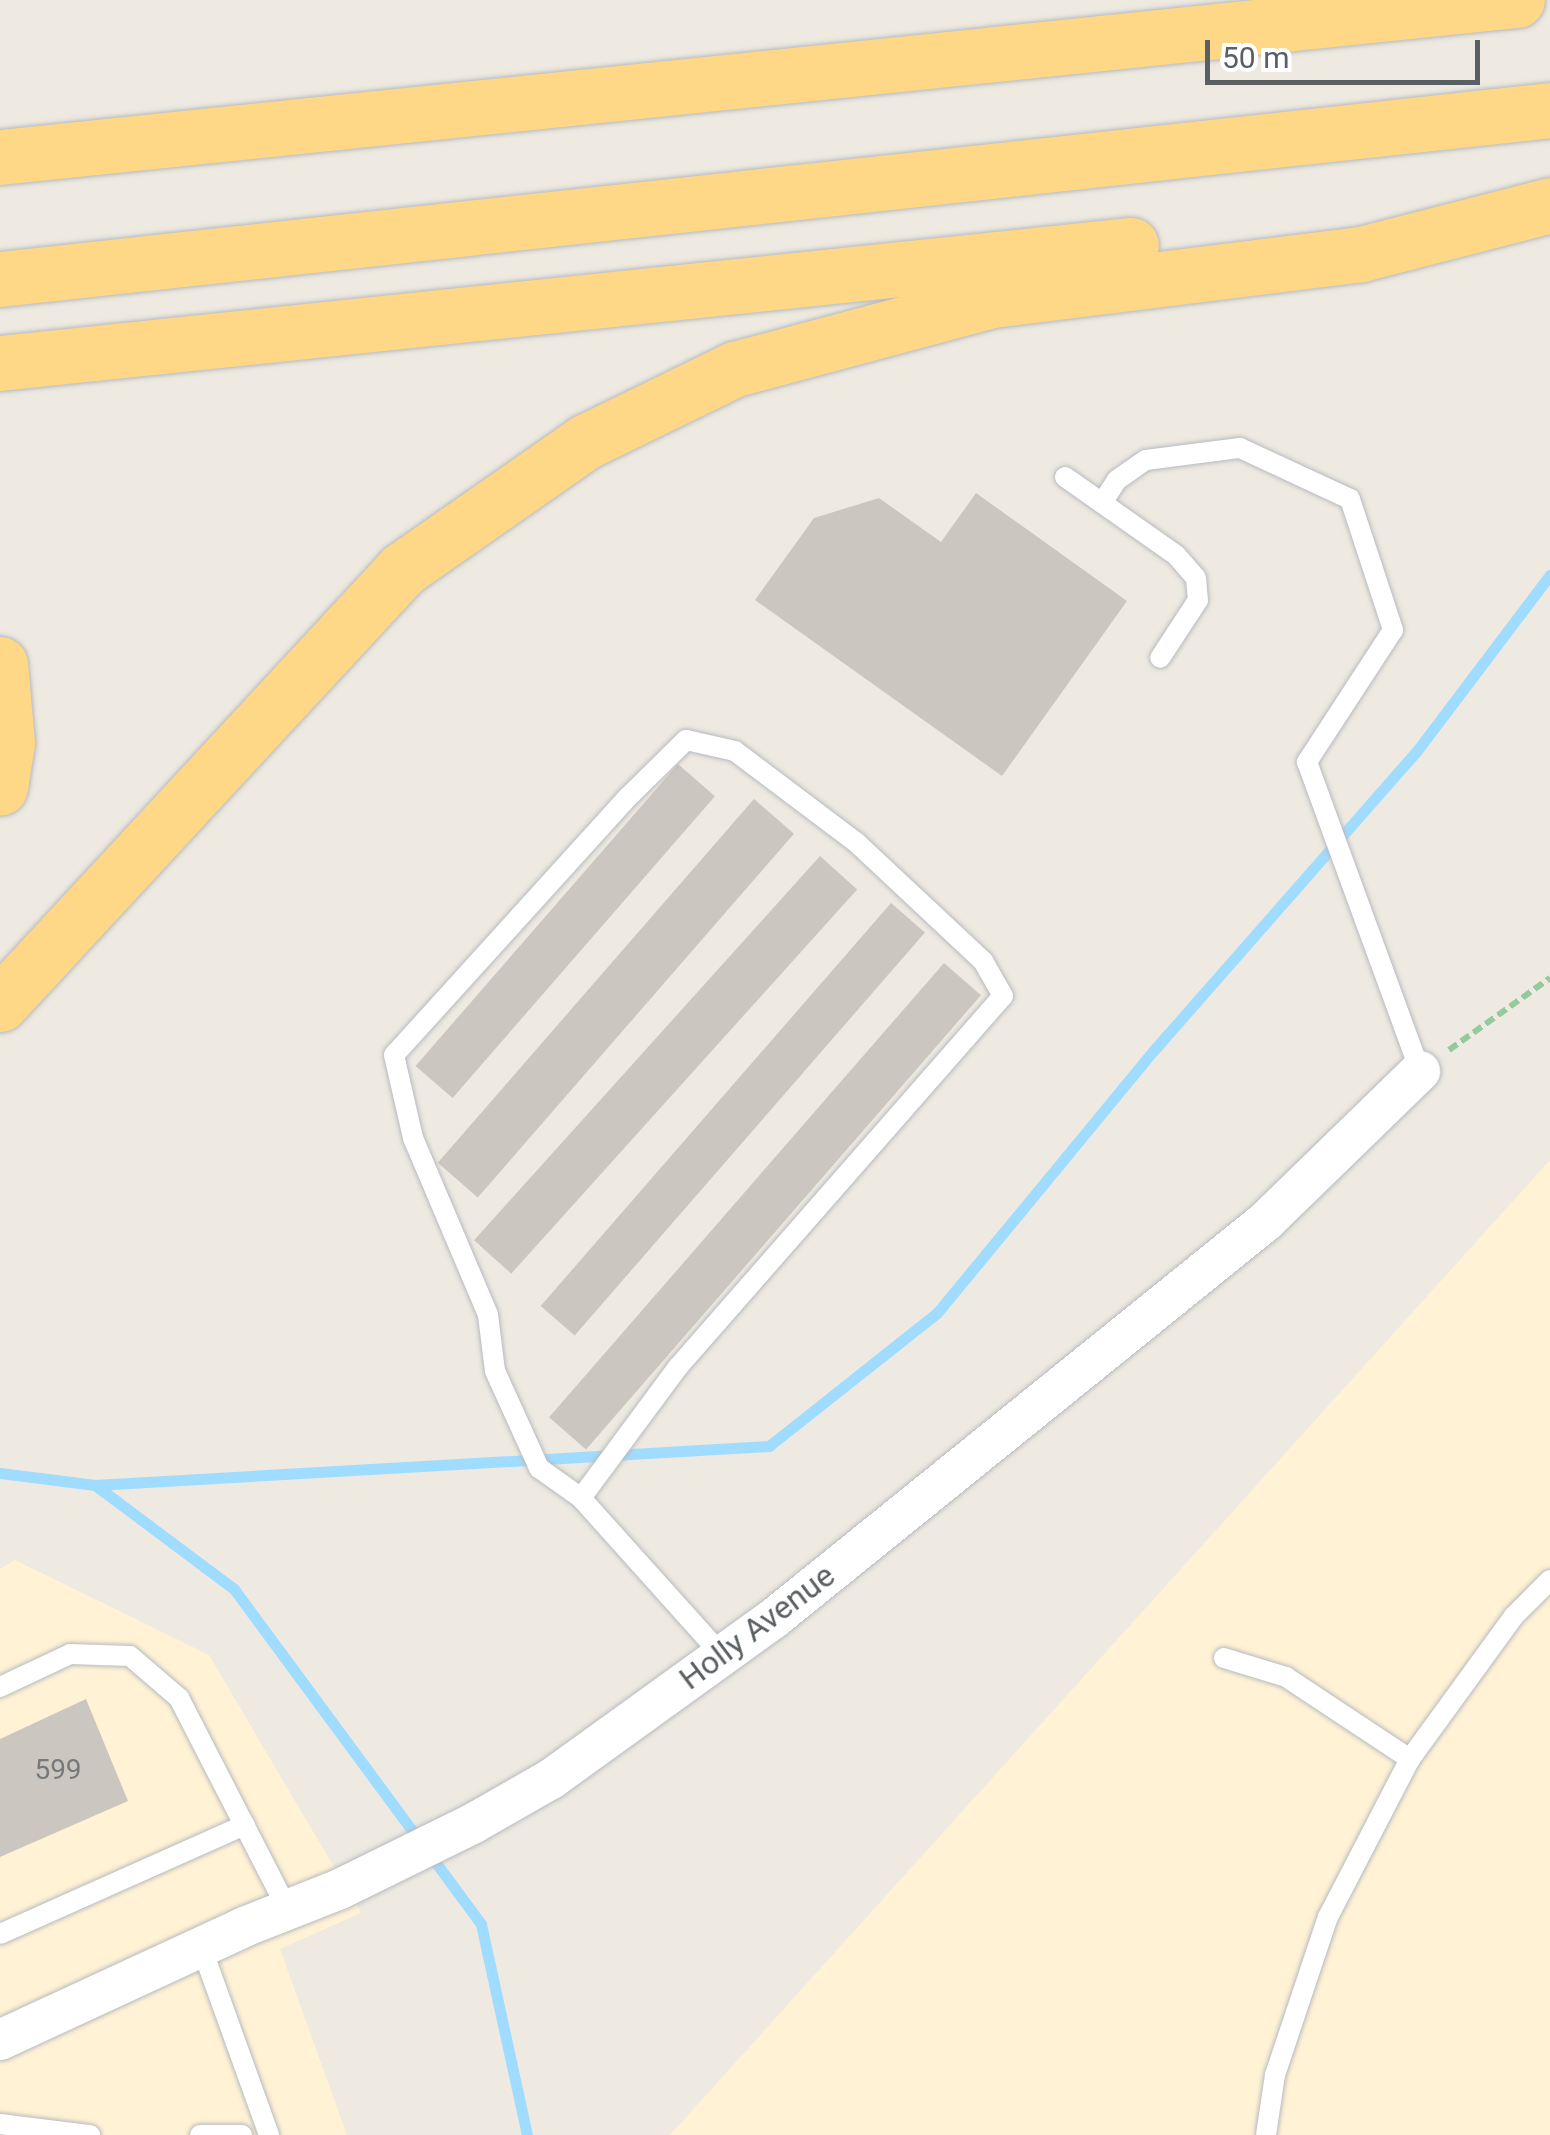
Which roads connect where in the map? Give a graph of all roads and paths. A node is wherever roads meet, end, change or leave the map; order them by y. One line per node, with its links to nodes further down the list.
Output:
1 (1517, 0): 3 (highway)
2 (1550, 110): 5 (highway)
3 (0, 157)
4 (1538, 206): 6 (highway); 13 (highway)
5 (0, 279)
6 (0, 363)
7 (1064, 477): 8 (lane)
8 (1102, 503): 9 (lane); 14 (lane)
9 (1160, 658)
10 (0, 664): 11 (highway)
11 (0, 787)
12 (1550, 978): 14 (path)
13 (0, 1004)
14 (1420, 1071): 17 (street, Holly Avenue)
15 (581, 1498): 15 (lane); 17 (lane)
16 (1550, 1580): 20 (lane)
17 (723, 1656): 22 (street, Holly Avenue)
18 (1224, 1658): 20 (lane)
19 (0, 1687): 21 (lane)
20 (1410, 1760): 31 (lane)
21 (246, 1825): 22 (lane); 23 (lane)
22 (288, 1910): 24 (street, Holly Avenue)
23 (0, 1934)
24 (201, 1946): 25 (street, Holly Avenue); 30 (lane)
25 (0, 2040)
26 (0, 2124): 27 (lane)
27 (90, 2135)
28 (200, 2135): 29 (lane)
29 (242, 2135)
30 (269, 2135)
31 (1266, 2135)

